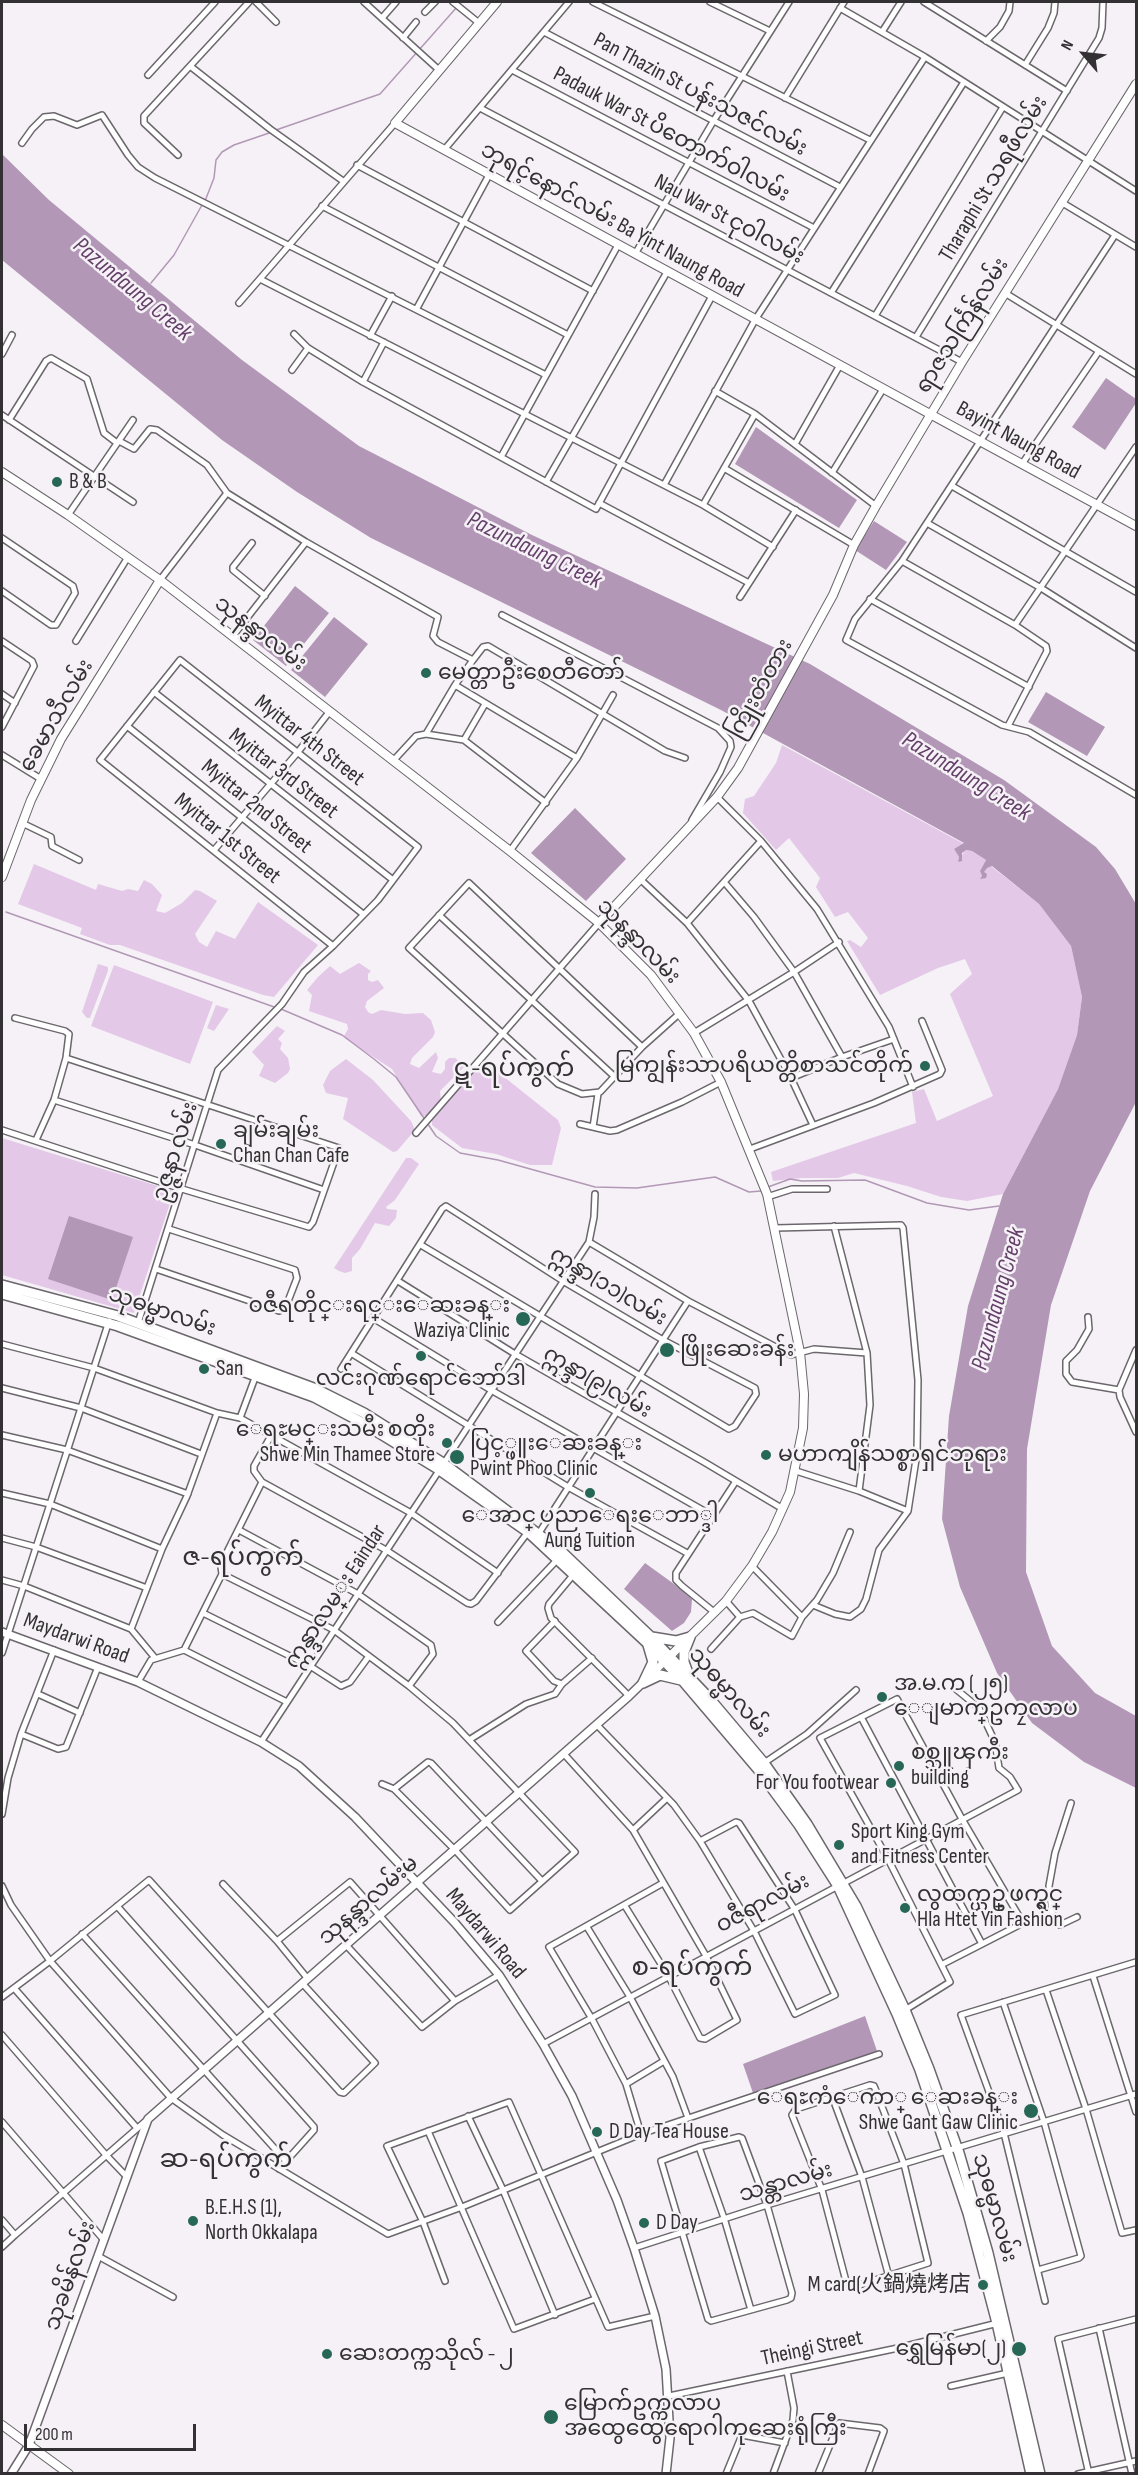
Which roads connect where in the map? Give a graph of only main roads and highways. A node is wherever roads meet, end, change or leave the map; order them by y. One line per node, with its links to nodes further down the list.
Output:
1 (497, 2): 3 (main road, ဘုရင့်နောင်လမ်း Ba Yint Naung Road)
2 (1137, 84): 4 (main road, ရာဇသင်္ကြန်လမ်း)
3 (755, 320): 4 (main road, Bayint Naung Road)
4 (930, 413): 6 (main road, Bayint Naung Road); 8 (main road, ရာဇသင်္ကြန်လမ်း)
5 (2, 472): 7 (main road, သုနန္ဒာလမ်း)
6 (1137, 526)
7 (160, 580): 9 (main road, ခေမာသီလမ်း); 10 (main road, သုနန္ဒာလမ်း)
8 (833, 595): 10 (main road, ကြိုးတံတား)
9 (2, 877)
10 (599, 923): 15 (main road, သုနန္ဒာလမ်း)
11 (2, 1286): 13 (main road, သုဓမ္မာလမ်း)
12 (2, 1294): 13 (main road, သုဓမ္မာလမ်း)
13 (110, 1318): 14 (main road, သုဓမ္မာလမ်း); 14 (main road, သုဓမ္မာလမ်း)
14 (441, 1466): 16 (main road, သုဓမ္မာလမ်း); 16 (main road, သုဓမ္မာလမ်း)
15 (690, 1637): 16 (main road); 17 (main road, သုနန္ဒာလမ်း); 18 (main road)
16 (648, 1639): 17 (main road, သုဓမ္မာလမ်း); 18 (main road)
17 (668, 1659): 18 (main road, သုဓမ္မာလမ်း)
18 (686, 1678): 19 (main road, သုဓမ္မာလမ်း)
19 (731, 1731): 20 (main road, သုဓမ္မာလမ်း); 20 (main road, သုဓမ္မာလမ်း)
20 (841, 1885): 21 (main road, သုဓမ္မာလမ်း); 21 (main road, သုဓမ္မာလမ်း)
21 (952, 2150): 22 (main road, သုဓမ္မာလမ်း)
22 (1001, 2322): 25 (main road, သုဓမ္မာလမ်း); 26 (main road, သုဓမ္မာလမ်း)
23 (2, 2425): 24 (main road)
24 (69, 2474)
25 (1030, 2474)
26 (1040, 2474)

